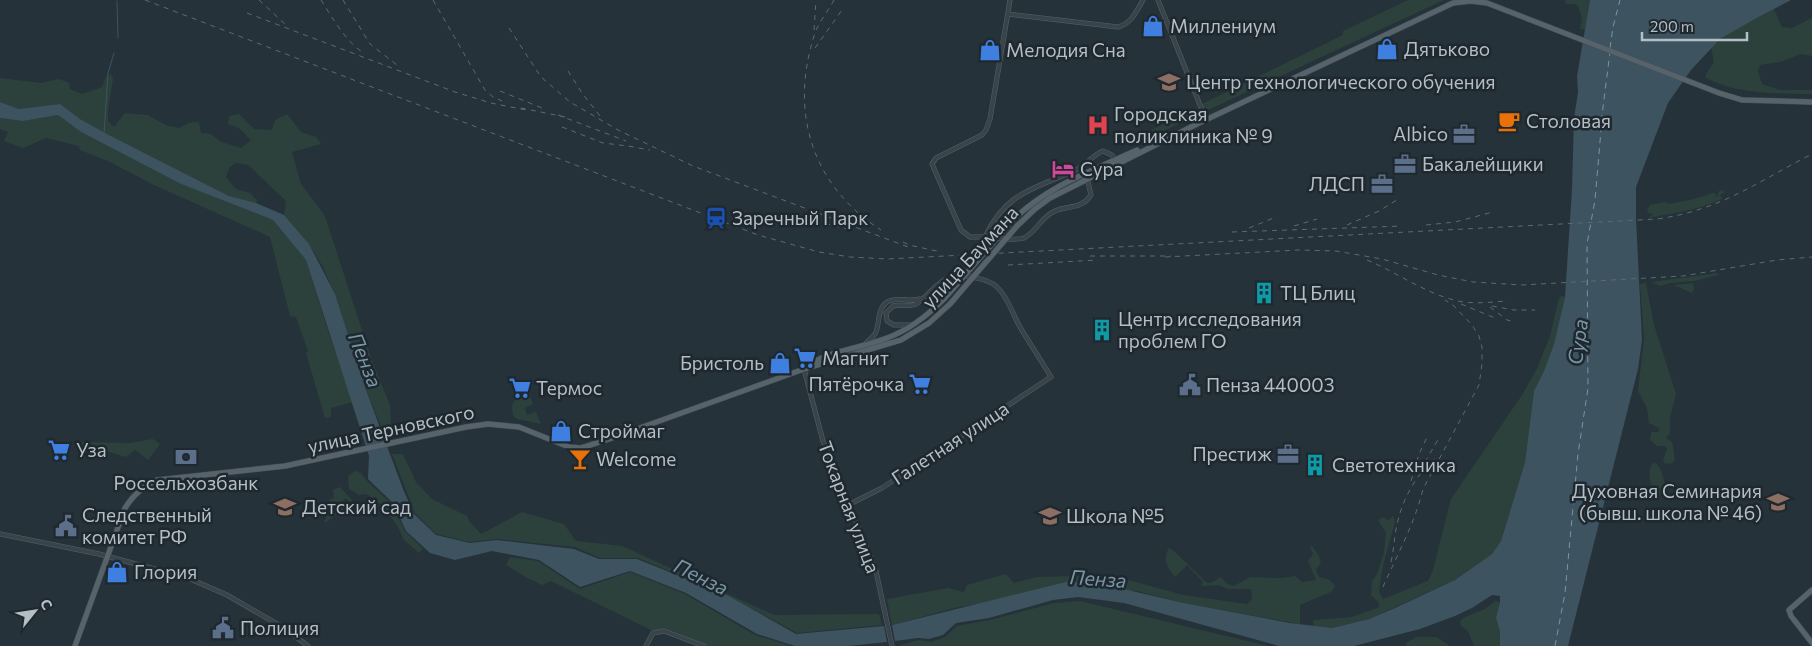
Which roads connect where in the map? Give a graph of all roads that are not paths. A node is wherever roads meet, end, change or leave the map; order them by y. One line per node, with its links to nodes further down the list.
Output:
1 (1010, 0): 6 (street)
2 (1143, 0): 6 (street)
3 (1159, 2): 8 (street)
4 (1453, 2): 5 (main road); 8 (main road, улица Баумана)
5 (1484, 2): 7 (main road)
6 (1008, 14): 12 (street)
7 (1812, 102)
8 (1206, 120): 9 (main road, улица Баумана)
9 (1161, 141): 10 (main road, улица Баумана); 11 (main road, улица Баумана)
10 (1115, 160): 12 (street); 14 (main road, улица Баумана, bridge)
11 (1087, 178): 12 (street); 16 (main road, улица Баумана, bridge)
12 (985, 237)
13 (925, 298): 14 (street); 15 (street); 17 (street, Галетная улица)
14 (912, 325): 15 (main road, улица Баумана)
15 (864, 344): 16 (main road, улица Баумана)
16 (804, 369): 17 (street, Токарная улица); 19 (main road, улица Терновского)
17 (848, 505): 22 (street, Токарная улица)
18 (0, 534): 19 (street)
19 (107, 557): 23 (main road, улица Терновского); 24 (street)
20 (1812, 590): 21 (main road)
21 (1812, 643)
22 (892, 645)
23 (75, 646)
24 (308, 646)
25 (646, 646): 26 (street)
26 (704, 646)

